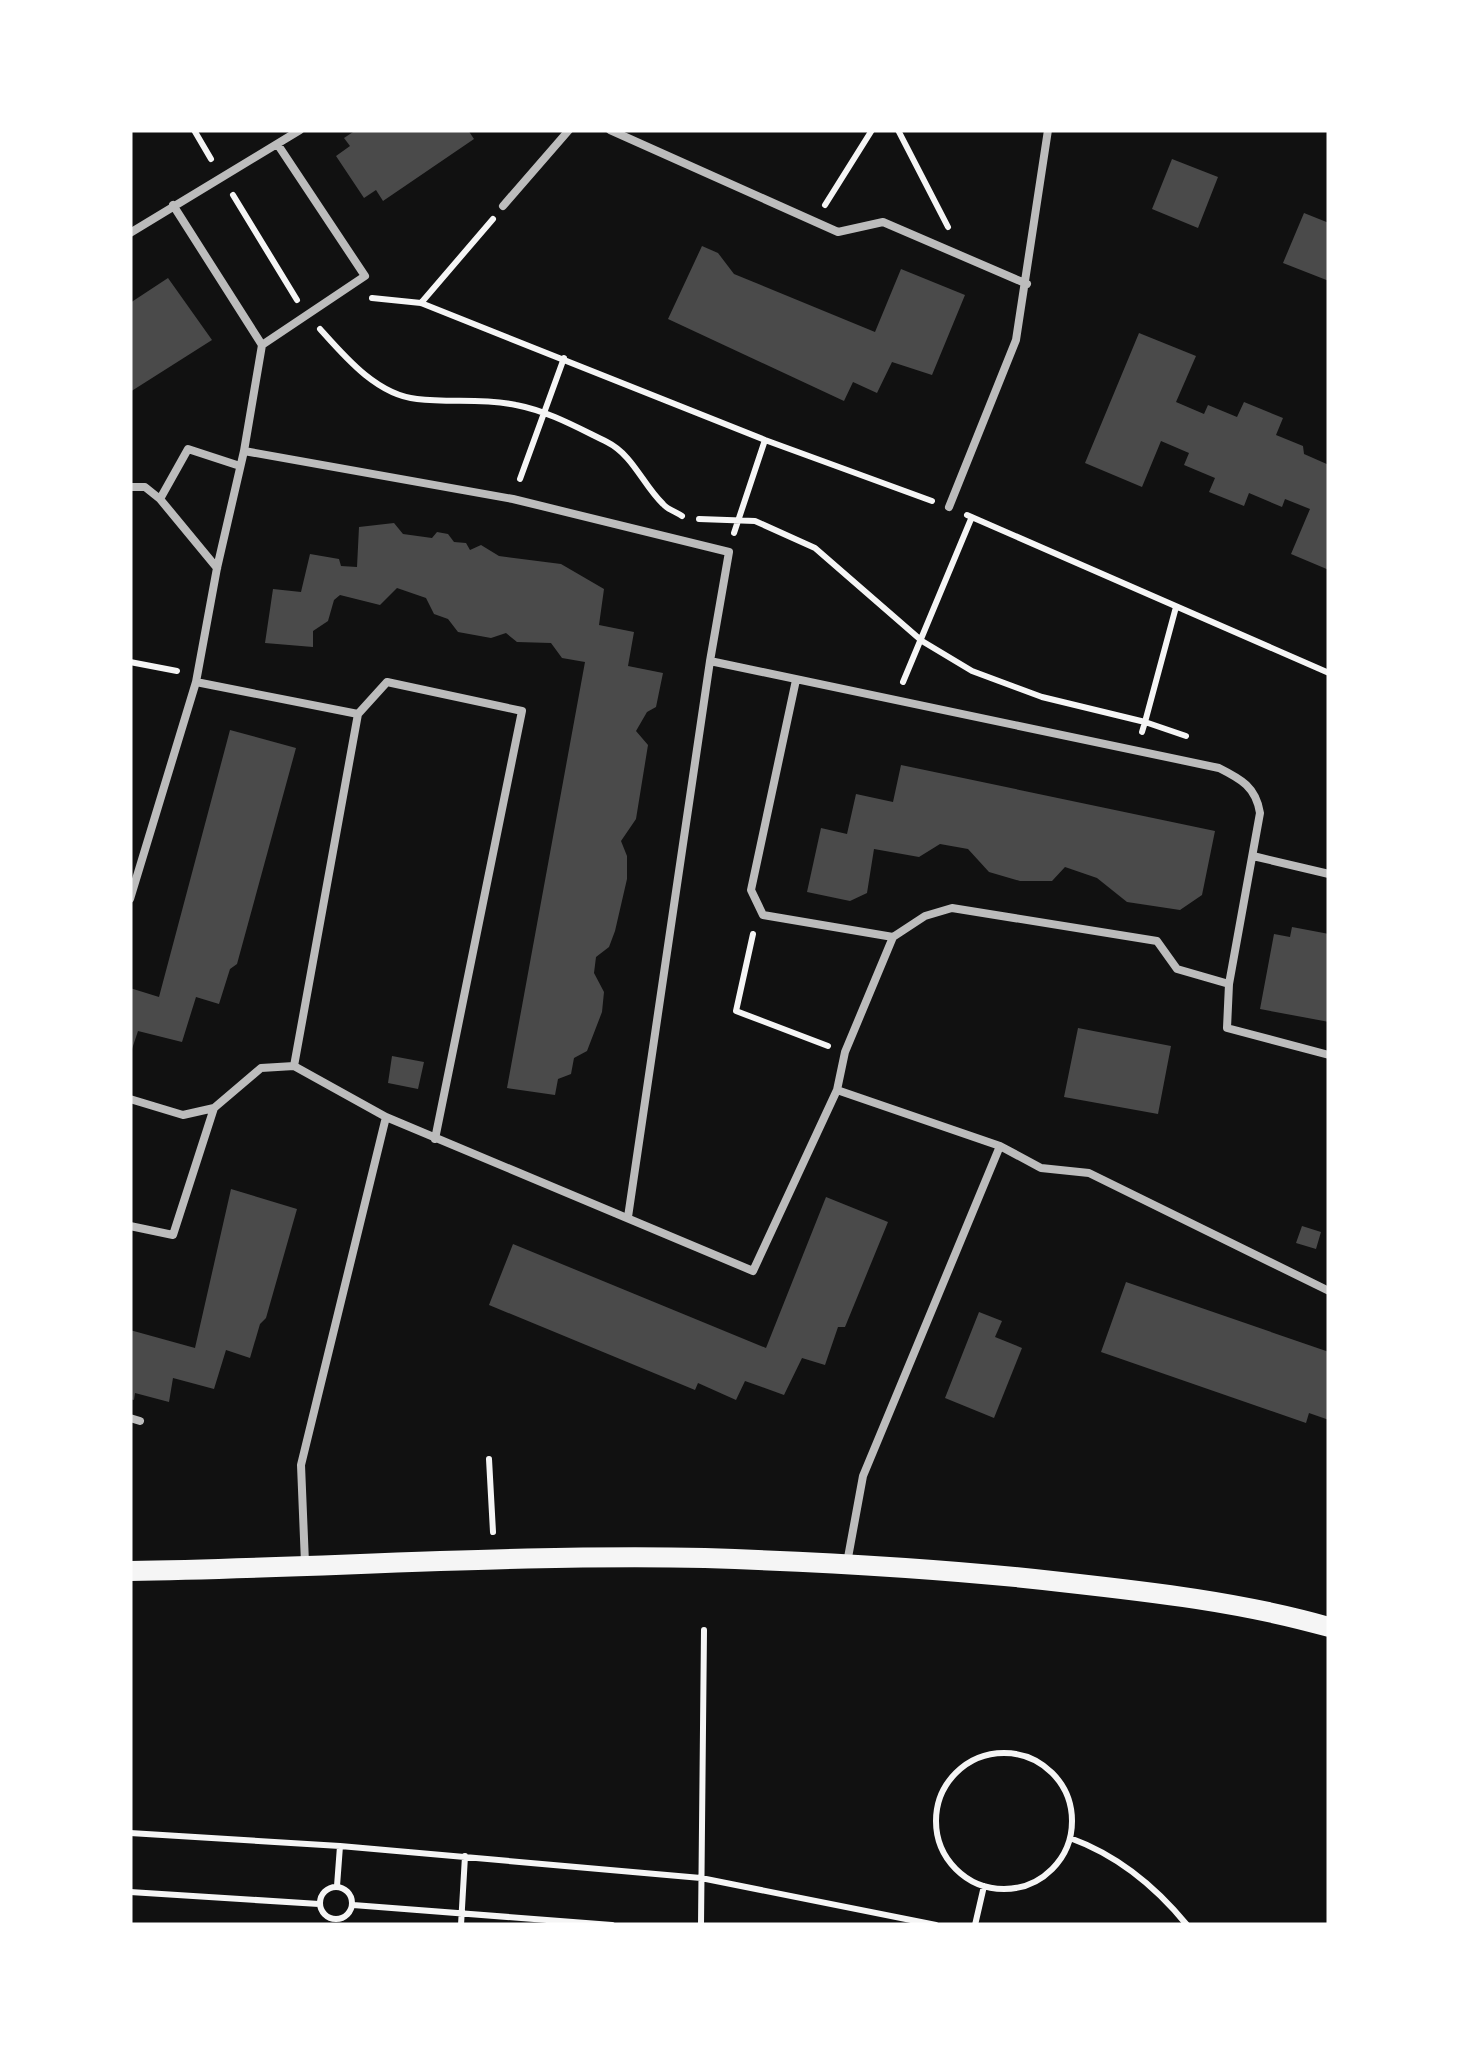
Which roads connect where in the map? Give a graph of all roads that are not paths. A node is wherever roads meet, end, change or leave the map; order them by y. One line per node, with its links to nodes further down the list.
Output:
1 (300, 130): 5 (lane)
2 (569, 130): 7 (lane)
3 (610, 130): 9 (lane)
4 (1048, 130): 9 (lane)
5 (278, 145): 6 (lane); 10 (lane)
6 (173, 205): 8 (lane); 10 (lane)
7 (503, 206)
8 (130, 233)
9 (1027, 284): 15 (lane)
10 (262, 345): 11 (lane)
11 (244, 451): 12 (lane); 17 (lane)
12 (240, 466): 14 (lane); 16 (lane)
13 (130, 487): 14 (lane)
14 (160, 499): 16 (lane)
15 (949, 507)
16 (217, 568): 18 (lane)
17 (710, 661): 19 (lane); 34 (lane)
18 (197, 678): 20 (lane); 23 (lane)
19 (796, 680): 21 (lane); 24 (lane)
20 (358, 714): 27 (lane); 32 (lane)
21 (1254, 856): 22 (lane); 25 (lane)
22 (1329, 874)
23 (130, 900)
24 (894, 937): 25 (lane); 28 (lane)
25 (1229, 984): 26 (lane)
26 (1329, 1055)
27 (294, 1066): 30 (lane); 31 (lane)
28 (837, 1090): 33 (lane); 34 (lane)
29 (130, 1099): 30 (lane)
30 (214, 1108): 35 (lane)
31 (386, 1118): 32 (lane); 38 (lane)
32 (435, 1138): 34 (lane)
33 (1000, 1146): 36 (lane); 37 (lane)
34 (628, 1217)
35 (130, 1226)
36 (1329, 1291)
37 (847, 1563): 38 (main road); 40 (main road)
38 (306, 1568): 39 (main road)
39 (130, 1571)
40 (1329, 1628)

